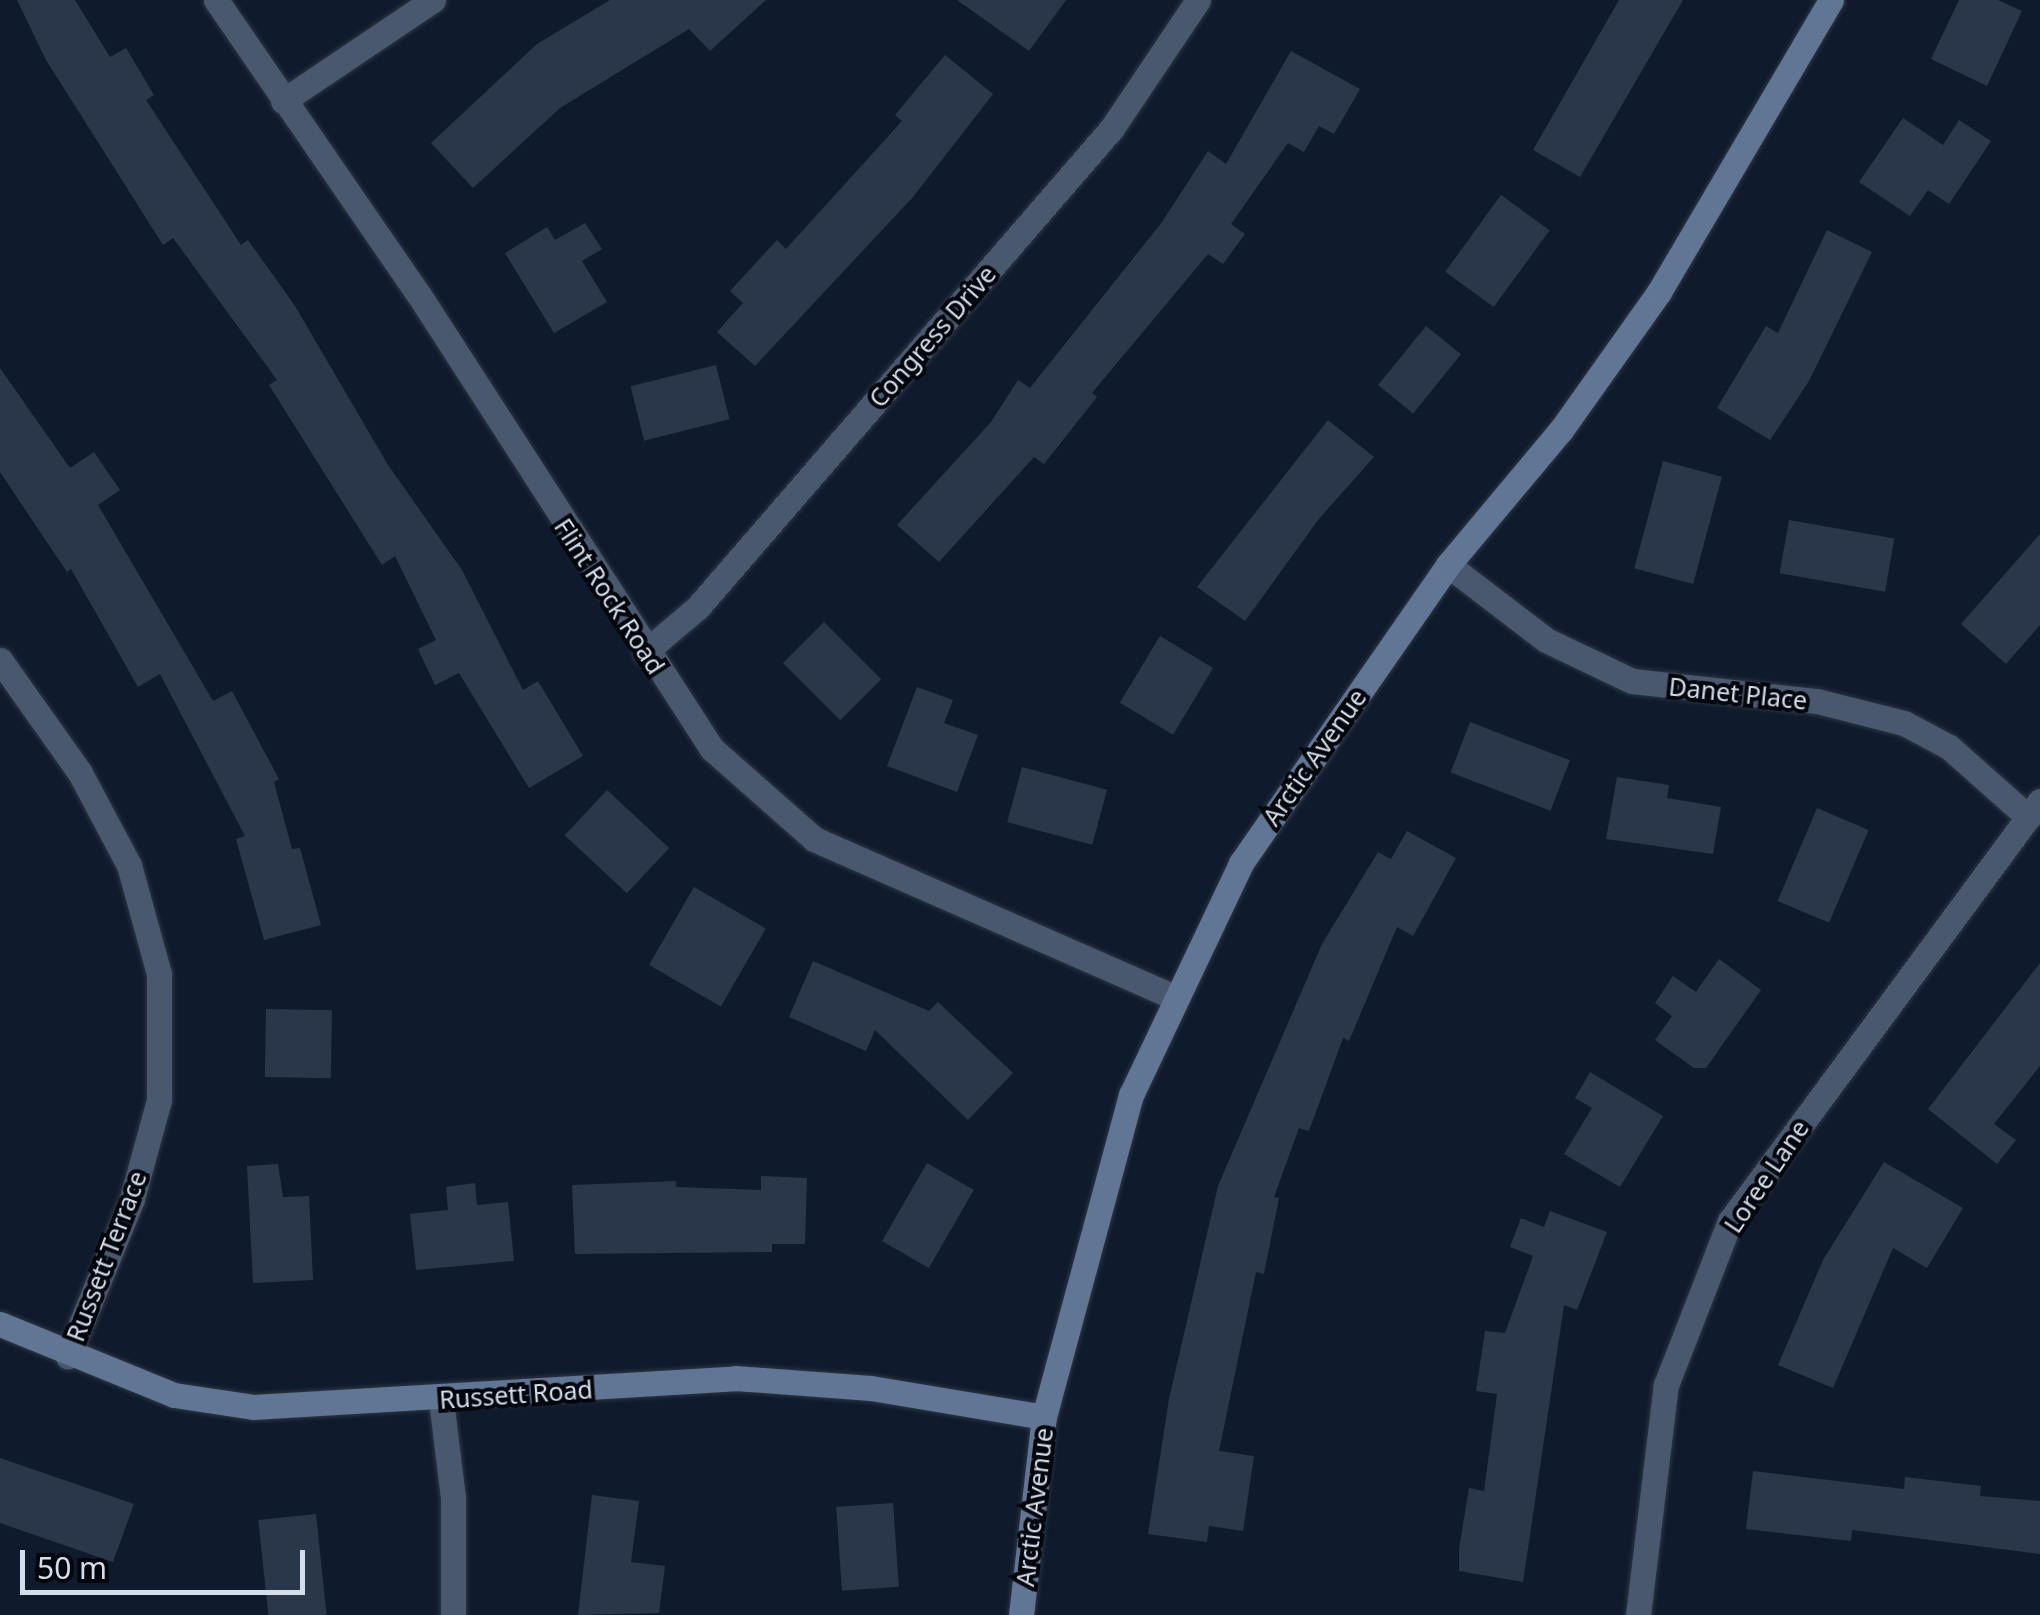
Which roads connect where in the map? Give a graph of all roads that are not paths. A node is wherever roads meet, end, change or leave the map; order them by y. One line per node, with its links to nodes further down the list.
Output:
1 (216, 0): 5 (street, Flint Rock Road)
2 (432, 0): 5 (street)
3 (1198, 0): 7 (street, Congress Drive)
4 (1831, 0): 6 (street, Arctic Avenue)
5 (283, 102): 7 (street, Flint Rock Road)
6 (1448, 566): 9 (street, Danet Place); 10 (street, Arctic Avenue)
7 (645, 652): 10 (street, Flint Rock Road)
8 (0, 660): 12 (street, Russett Terrace)
9 (2034, 809): 17 (street, Loree Lane)
10 (1176, 998): 14 (street, Arctic Avenue)
11 (0, 1324): 12 (street, Russett Road)
12 (68, 1356): 13 (street, Russett Road)
13 (441, 1400): 14 (street, Russett Road); 15 (street)
14 (1044, 1417): 16 (street, Arctic Avenue)
15 (453, 1615)
16 (1021, 1615)
17 (1638, 1615)

